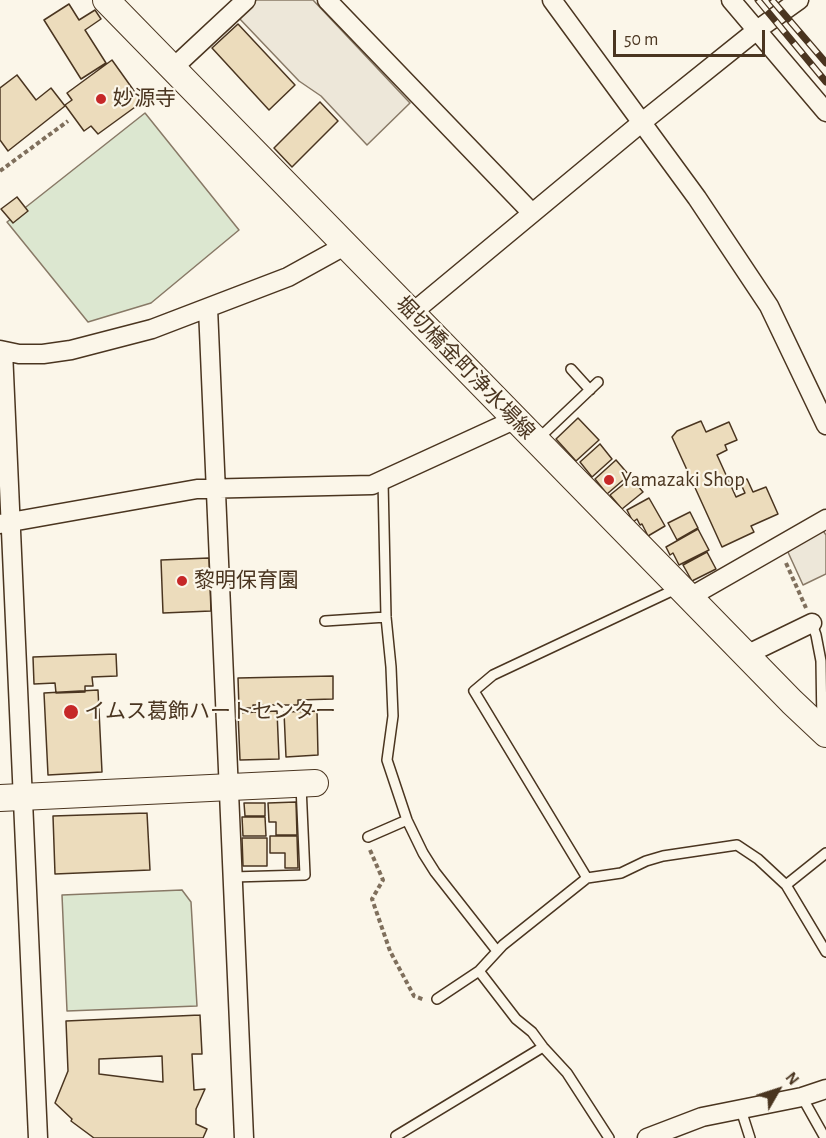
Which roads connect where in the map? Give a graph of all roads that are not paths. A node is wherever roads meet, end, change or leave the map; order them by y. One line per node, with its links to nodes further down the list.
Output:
1 (106, 0): 8 (street, 堀切橋金町浄水場線)
2 (246, 0): 8 (street)
3 (327, 0): 11 (street)
4 (552, 0): 10 (street)
5 (731, 0): 7 (street)
6 (798, 0): 7 (street)
7 (757, 30): 9 (street); 10 (street)
8 (173, 68): 12 (street, 堀切橋金町浄水場線)
9 (826, 112)
10 (641, 123): 11 (street); 19 (street)
11 (532, 213): 14 (street)
12 (346, 245): 13 (street); 14 (street, 堀切橋金町浄水場線)
13 (208, 308): 15 (street); 24 (street)
14 (412, 313): 20 (street, 堀切橋金町浄水場線)
15 (2, 351): 26 (street)
16 (571, 369): 18 (lane)
17 (598, 382): 18 (lane)
18 (590, 390): 22 (lane)
19 (822, 403): 21 (street)
20 (516, 419): 22 (street, 堀切橋金町浄水場線); 23 (street)
21 (826, 425)
22 (536, 441): 27 (street, 堀切橋金町浄水場線)
23 (382, 481): 24 (street); 28 (lane)
24 (215, 489): 26 (street); 34 (street)
25 (826, 519): 27 (street)
26 (5, 523): 35 (street)
27 (685, 592): 31 (street, 堀切橋金町浄水場線); 40 (lane)
28 (386, 617): 30 (lane); 36 (lane)
29 (816, 620): 31 (street); 32 (lane)
30 (325, 621)
31 (746, 655): 32 (street, 堀切橋金町浄水場線)
32 (824, 732)
33 (308, 783): 34 (street); 39 (lane)
34 (228, 787): 35 (street); 39 (street)
35 (12, 797): 50 (street)
36 (408, 820): 37 (lane); 42 (lane)
37 (368, 837)
38 (826, 853): 41 (lane)
39 (232, 877): 51 (street)
40 (587, 878): 41 (lane); 42 (lane)
41 (786, 885): 43 (lane)
42 (497, 951): 44 (lane)
43 (826, 952)
44 (479, 971): 45 (lane); 46 (lane)
45 (437, 999)
46 (543, 1047): 52 (lane); 53 (lane)
47 (826, 1089): 48 (street)
48 (802, 1097): 49 (street); 56 (lane)
49 (741, 1110): 54 (street); 55 (lane)
50 (38, 1138)
51 (244, 1138)
52 (397, 1138)
53 (609, 1138)
54 (647, 1138)
55 (750, 1138)
56 (825, 1138)

